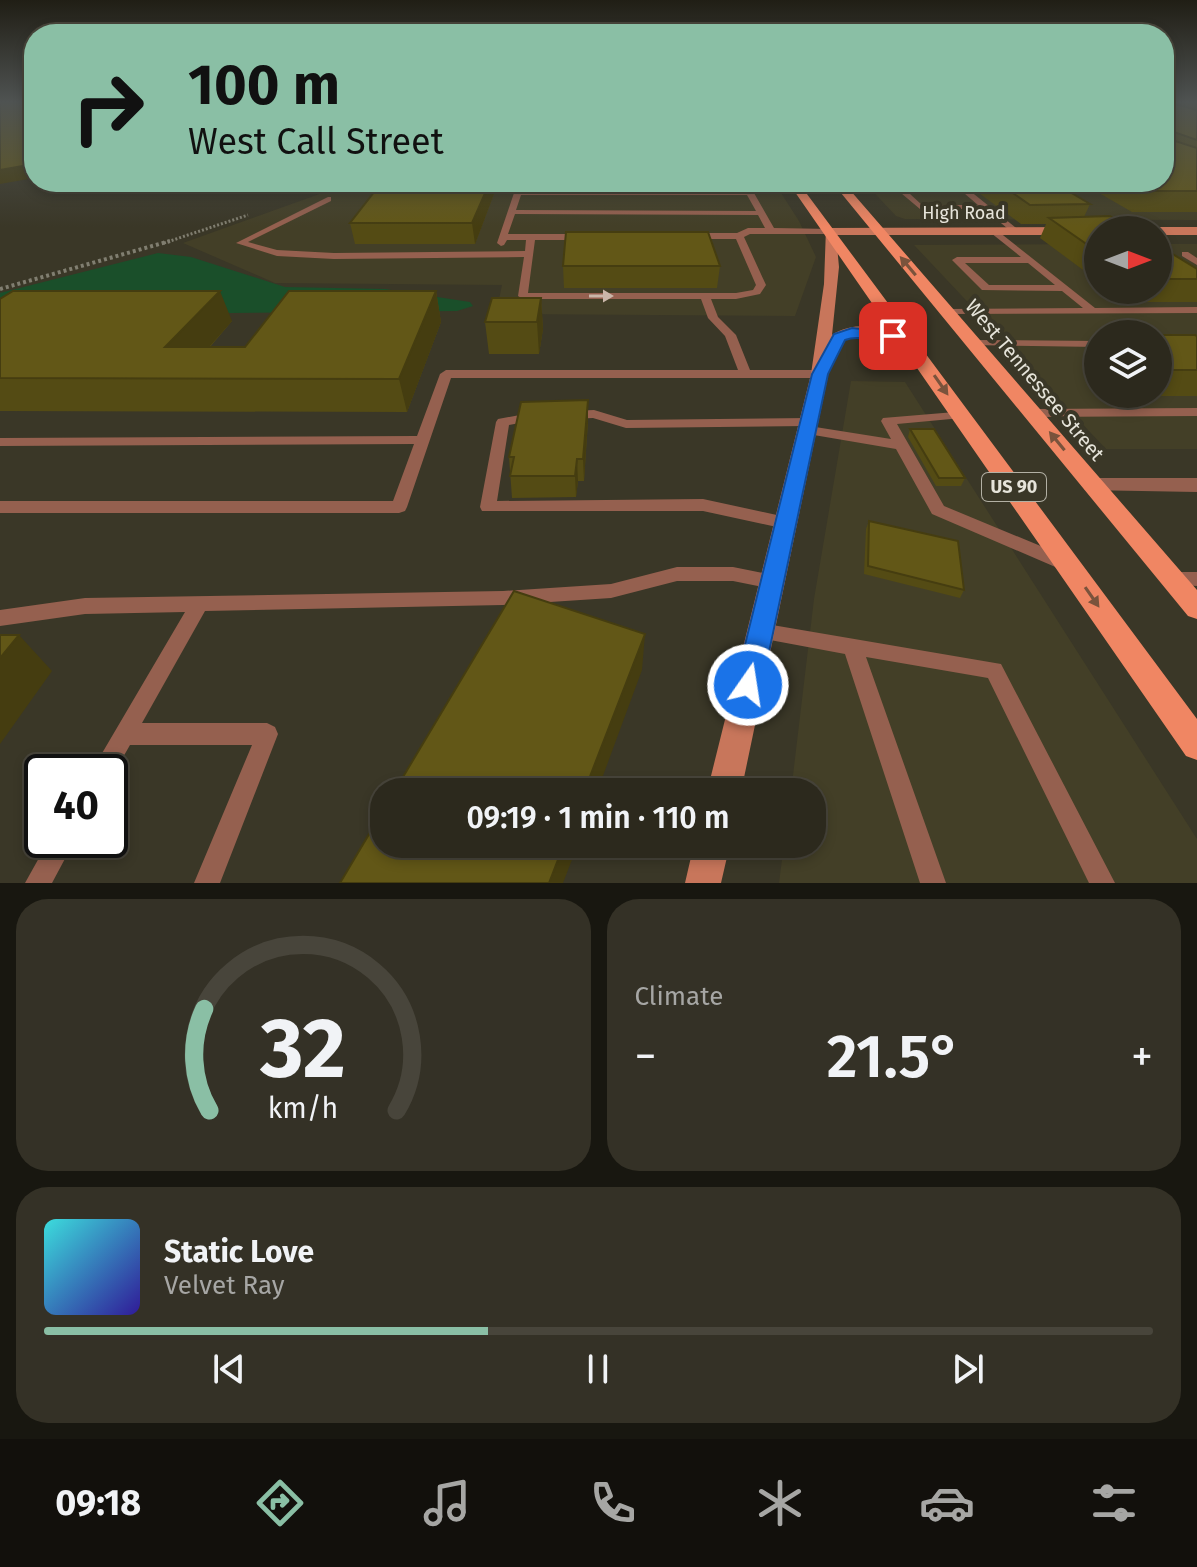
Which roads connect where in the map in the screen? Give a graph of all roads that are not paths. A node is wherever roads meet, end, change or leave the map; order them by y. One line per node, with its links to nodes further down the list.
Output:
1 (801, 192): 11 (main road, US 90)
2 (846, 192): 12 (main road, West Tennessee Street / US 90)
3 (904, 192): 7 (lane)
4 (967, 192): 7 (lane)
5 (518, 193): 8 (lane); 9 (lane)
6 (328, 199): 23 (lane)
7 (986, 207): 14 (lane)
8 (510, 212): 9 (lane); 20 (lane)
9 (761, 213): 10 (lane)
10 (771, 231): 11 (lane); 19 (lane)
11 (830, 231): 12 (street, High Road); 35 (main road, US 90); 37 (street)
12 (879, 231): 13 (street, High Road); 32 (main road, West Tennessee Street / US 90, one-way to 12)
13 (994, 231): 14 (street, High Road); 26 (lane)
14 (1016, 231): 15 (street, High Road)
15 (1084, 231)
16 (1172, 231): 17 (street)
17 (1194, 232)
18 (675, 236): 19 (lane)
19 (739, 236): 29 (lane)
20 (503, 237): 21 (lane); 23 (lane)
21 (531, 237): 22 (lane); 24 (lane)
22 (595, 237)
23 (497, 254): 24 (lane)
24 (529, 254): 29 (lane, one-way to 29)
25 (1197, 254): 27 (lane)
26 (1030, 260): 28 (lane); 28 (lane)
27 (1197, 262)
28 (1065, 288): 31 (lane)
29 (705, 296): 36 (lane)
30 (1197, 310): 31 (lane)
31 (1093, 311): 32 (lane)
32 (947, 312): 33 (main road, West Tennessee Street / US 90)
33 (974, 343): 34 (lane); 39 (main road, West Tennessee Street / US 90)
34 (1084, 344)
35 (915, 347): 37 (street); 40 (main road, US 90, one-way to 40)
36 (745, 374): 37 (lane); 43 (lane)
37 (820, 374): 42 (street)
38 (1190, 412): 39 (lane); 41 (lane)
39 (1034, 413): 46 (main road, West Tennessee Street / US 90, one-way to 39)
40 (962, 414): 45 (lane); 50 (main road, US 90)
41 (1197, 424)
42 (808, 426): 45 (lane); 49 (street); 49 (lane)
43 (422, 440): 44 (lane); 48 (lane)
44 (0, 442)
45 (901, 445): 50 (lane)
46 (1093, 485): 47 (street); 51 (main road, West Tennessee Street / US 90)
47 (1197, 485)
48 (0, 507)
49 (786, 523): 53 (street)
50 (1070, 566): 60 (main road, US 90, one-way to 60)
51 (1172, 579): 52 (lane); 55 (main road, West Tennessee Street / US 90)
52 (1197, 579)
53 (772, 582): 54 (lane); 57 (street)
54 (198, 606): 56 (lane); 59 (lane)
55 (1197, 608)
56 (0, 618)
57 (761, 631): 58 (lane); 62 (street)
58 (853, 647): 68 (lane); 69 (lane)
59 (125, 734): 61 (lane); 66 (lane)
60 (1197, 745)
61 (113, 754)
62 (727, 778)
63 (53, 858): 65 (lane)
64 (709, 858): 67 (street)
65 (38, 883)
66 (207, 883)
67 (703, 883)
68 (933, 883)
69 (1102, 883)

